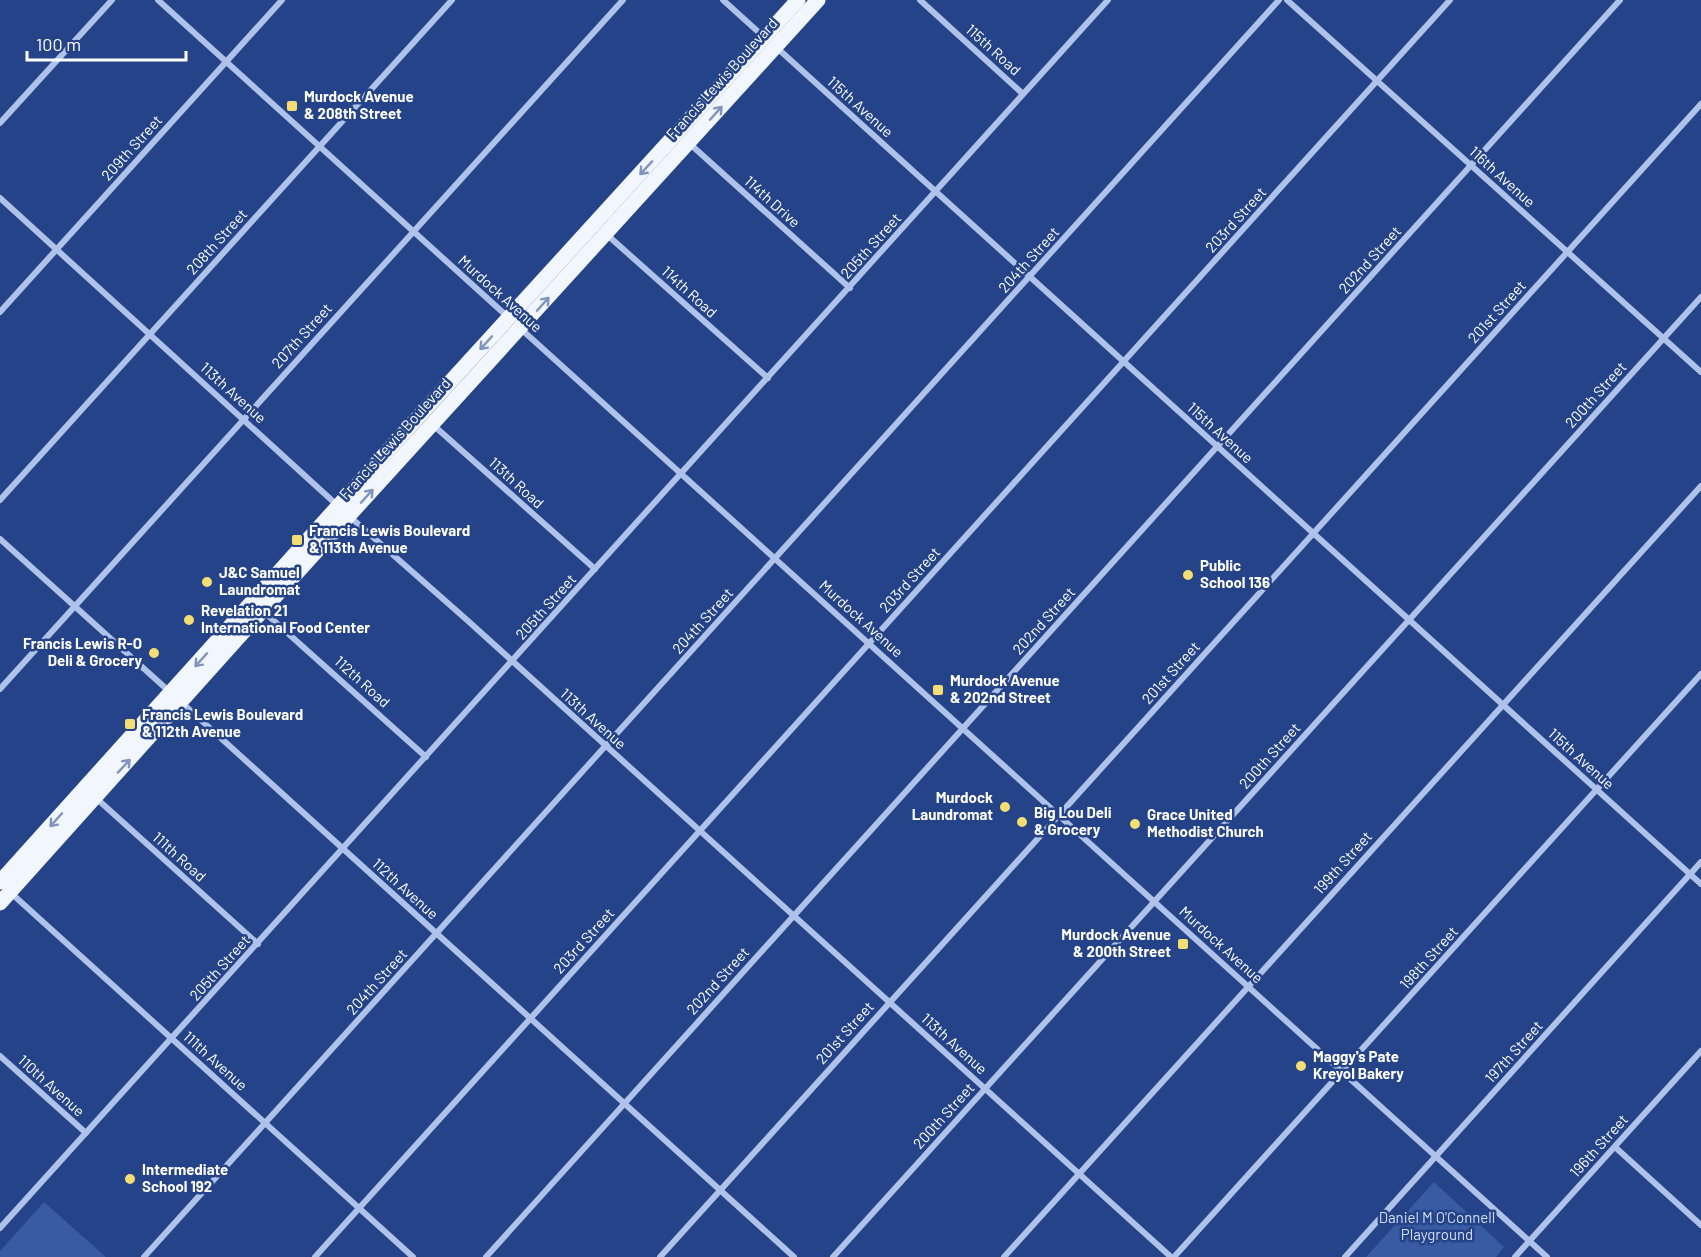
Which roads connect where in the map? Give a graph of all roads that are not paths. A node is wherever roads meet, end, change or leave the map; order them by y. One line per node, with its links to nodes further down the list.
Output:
1 (112, 0): 20 (street)
2 (158, 0): 16 (street, Murdock Avenue)
3 (282, 0): 16 (street, 209th Street)
4 (452, 0): 22 (street, 208th Street)
5 (623, 0): 27 (street, 207th Street)
6 (723, 0): 15 (street, 115th Avenue)
7 (798, 0): 15 (main road, Francis Lewis Boulevard)
8 (818, 0): 15 (main road, Francis Lewis Boulevard)
9 (920, 0): 18 (street, 115th Road)
10 (1279, 0): 30 (street, 204th Street)
11 (1287, 0): 17 (street, 116th Avenue)
12 (1450, 0): 17 (street, 203rd Street)
13 (1620, 0): 23 (street, 202nd Street)
14 (1104, 1): 18 (street, 205th Street)
15 (770, 42): 21 (main road, Francis Lewis Boulevard); 24 (street, 115th Avenue)
16 (226, 61): 22 (street, Murdock Avenue); 28 (street, 209th Street)
17 (1376, 81): 23 (street, 116th Avenue); 37 (street, 203rd Street)
18 (1023, 94): 24 (street, 205th Street)
19 (1701, 104): 29 (street, 201st Street)
20 (0, 123)
21 (683, 138): 26 (main road, Francis Lewis Boulevard); 31 (street, 114th Drive)
22 (320, 146): 27 (street, Murdock Avenue); 35 (street, 208th Street)
23 (1471, 165): 29 (street, 116th Avenue); 42 (street, 202nd Street)
24 (936, 192): 30 (street, 115th Avenue); 31 (street, 205th Street)
25 (0, 198): 28 (street, 113th Avenue)
26 (600, 228): 34 (main road, Francis Lewis Boulevard); 39 (street, 114th Road)
27 (414, 231): 34 (street, Murdock Avenue); 40 (street, 207th Street)
28 (57, 249): 33 (street, 209th Street); 35 (street, 113th Avenue)
29 (1568, 251): 36 (street, 116th Avenue); 47 (street, 201st Street)
30 (1029, 277): 37 (street, 115th Avenue); 49 (street, 204th Street)
31 (850, 288): 39 (street, 205th Street)
32 (1701, 297): 36 (street, 200th Street)
33 (0, 312)
34 (514, 323): 41 (main road, Francis Lewis Boulevard); 43 (street, Murdock Avenue)
35 (150, 334): 40 (street, 113th Avenue); 45 (street, 208th Street)
36 (1664, 338): 38 (street, 116th Avenue); 53 (street, 200th Street)
37 (1124, 362): 42 (street, 115th Avenue); 54 (street, 203rd Street)
38 (1701, 372)
39 (768, 378): 43 (street, 205th Street)
40 (244, 419): 46 (street, 113th Avenue); 51 (street, 207th Street)
41 (427, 419): 46 (main road, Francis Lewis Boulevard); 50 (street, 113th Road)
42 (1217, 446): 47 (street, 115th Avenue); 60 (street, 202nd Street)
43 (682, 474): 49 (street, Murdock Avenue); 50 (street, 205th Street)
44 (1701, 486): 59 (street, 199th Street)
45 (0, 501)
46 (344, 511): 52 (main road, Francis Lewis Boulevard); 55 (street, 113th Avenue)
47 (1313, 533): 53 (street, 115th Avenue); 65 (street, 201st Street)
48 (0, 539): 51 (street, 112th Avenue)
49 (776, 558): 54 (street, Murdock Avenue); 61 (street, 204th Street)
50 (595, 569): 55 (street, 205th Street)
51 (75, 606): 57 (street, 207th Street); 58 (street, 112th Avenue)
52 (258, 606): 58 (main road, Francis Lewis Boulevard); 62 (street, 112th Road)
53 (1410, 619): 59 (street, 115th Avenue); 72 (street, 200th Street)
54 (870, 643): 60 (street, Murdock Avenue); 66 (street, 203rd Street)
55 (512, 661): 61 (street, 113th Avenue); 62 (street, 205th Street)
56 (1701, 674): 63 (street, 198th Street)
57 (0, 689)
58 (176, 698): 64 (main road, Francis Lewis Boulevard); 67 (street, 112th Avenue)
59 (1503, 705): 63 (street, 115th Avenue); 76 (street, 199th Street)
60 (963, 728): 65 (street, Murdock Avenue); 73 (street, 202nd Street)
61 (606, 746): 66 (street, 113th Avenue); 74 (street, 204th Street)
62 (426, 757): 67 (street, 205th Street)
63 (1596, 790): 69 (street, 115th Avenue); 82 (street, 198th Street)
64 (90, 793): 71 (main road, Francis Lewis Boulevard); 75 (street, 111th Road)
65 (1059, 815): 72 (street, Murdock Avenue); 77 (street, 201st Street)
66 (700, 831): 73 (street, 113th Avenue); 78 (street, 203rd Street)
67 (343, 849): 74 (street, 112th Avenue); 75 (street, 205th Street)
68 (1701, 862): 69 (street, 197th Street)
69 (1690, 874): 70 (street, 115th Avenue); 88 (street, 197th Street)
70 (1701, 884)
71 (2, 890): 79 (street, 111th Avenue)
72 (1154, 901): 76 (street, Murdock Avenue); 83 (street, 200th Street)
73 (794, 916): 77 (street, 113th Avenue); 84 (street, 202nd Street)
74 (437, 934): 78 (street, 112th Avenue); 85 (street, 204th Street)
75 (258, 944): 79 (street, 205th Street)
76 (1248, 986): 82 (street, Murdock Avenue); 89 (street, 199th Street)
77 (889, 1002): 83 (street, 113th Avenue); 90 (street, 201st Street)
78 (530, 1019): 84 (street, 112th Avenue); 91 (street, 203rd Street)
79 (172, 1039): 85 (street, 111th Avenue); 86 (street, 205th Street)
80 (1700, 1053): 87 (street, 196th Street)
81 (0, 1056): 86 (street, 110th Avenue)
82 (1343, 1071): 88 (street, Murdock Avenue); 103 (street, 198th Street)
83 (985, 1089): 89 (street, 113th Avenue); 101 (street, 200th Street)
84 (624, 1104): 90 (street, 112th Avenue); 98 (street, 202nd Street)
85 (266, 1124): 91 (street, 111th Avenue); 95 (street, 204th Street)
86 (86, 1133): 93 (street, 205th Street)
87 (1615, 1147): 92 (street); 94 (street, 196th Street)
88 (1436, 1156): 94 (street, Murdock Avenue); 104 (street, 197th Street)
89 (1079, 1174): 102 (street, 199th Street); 103 (street, 113th Avenue)
90 (720, 1190): 99 (street, 201st Street); 100 (street, 112th Avenue)
91 (360, 1208): 96 (street, 203rd Street); 97 (street, 111th Avenue)
92 (1701, 1225)
93 (0, 1228)
94 (1529, 1241): 105 (street, 196th Street); 106 (street, Murdock Avenue)
95 (144, 1257)
96 (315, 1257)
97 (413, 1257)
98 (486, 1257)
99 (660, 1257)
100 (794, 1257)
101 (833, 1257)
102 (1004, 1257)
103 (1172, 1257)
104 (1345, 1257)
105 (1515, 1257)
106 (1547, 1257)

